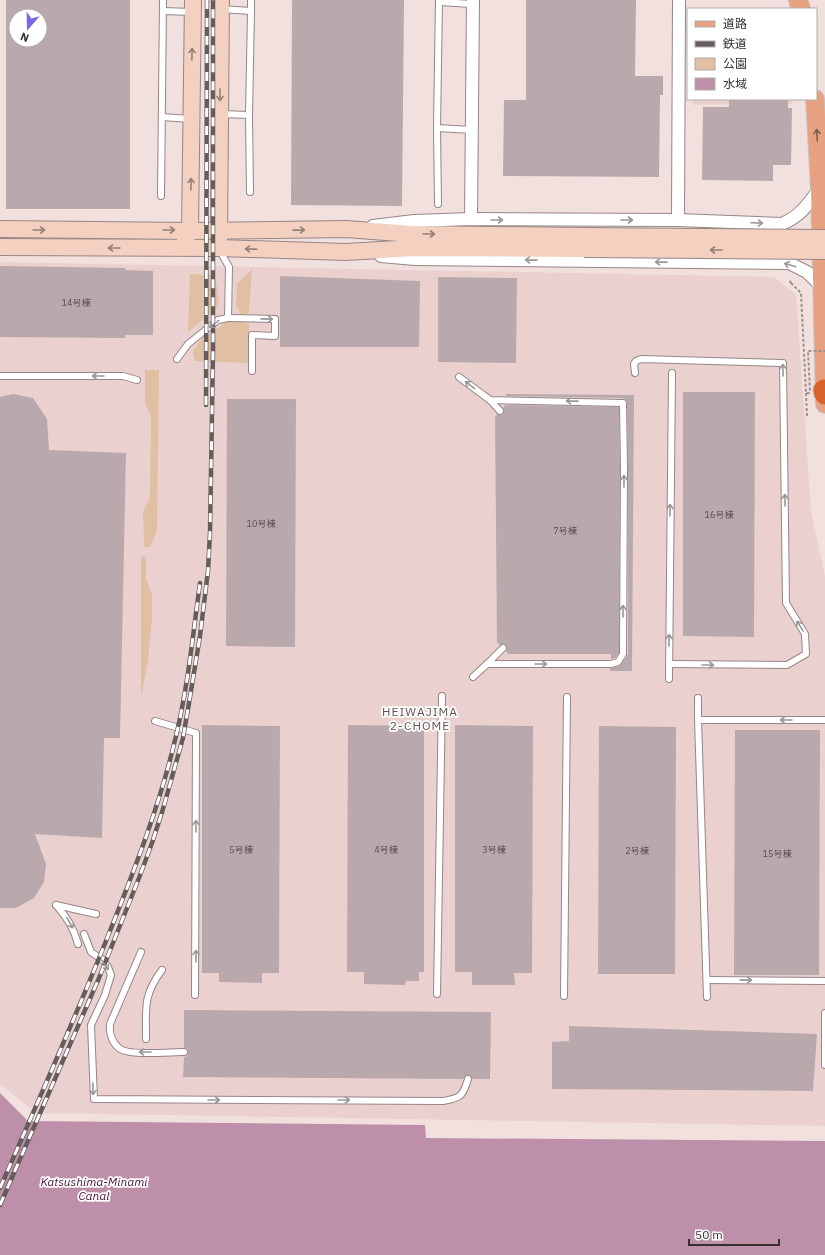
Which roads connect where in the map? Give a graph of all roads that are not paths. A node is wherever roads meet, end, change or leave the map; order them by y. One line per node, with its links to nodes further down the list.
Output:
1 (163, 0): 8 (lane)
2 (251, 0): 9 (lane)
3 (679, 0): 22 (street)
4 (439, 1): 5 (lane); 15 (lane)
5 (472, 2): 16 (street)
6 (221, 5): 9 (lane); 11 (street, one-way to 11)
7 (193, 6): 8 (lane); 14 (street, one-way to 7)
8 (163, 10): 13 (lane)
9 (251, 11): 12 (lane)
10 (815, 100): 17 (main road, one-way to 10)
11 (220, 114): 12 (lane); 25 (street)
12 (249, 115): 18 (lane)
13 (162, 117): 14 (lane); 19 (lane)
14 (192, 119): 26 (street, one-way to 14)
15 (437, 128): 16 (lane); 20 (lane)
16 (472, 130): 21 (street)
17 (820, 188): 22 (street, one-way to 17); 34 (main road)
18 (250, 192)
19 (161, 196)
20 (438, 204)
21 (471, 219): 22 (street, one-way to 22); 24 (street)
22 (678, 220)
23 (0, 229): 26 (street, one-way to 26)
24 (346, 229): 25 (street, one-way to 24); 28 (street, one-way to 28)
25 (219, 230): 26 (street); 31 (street)
26 (190, 231): 30 (street)
27 (825, 238): 28 (street, bridge)
28 (584, 242): 32 (street, one-way to 28, bridge); 33 (street)
29 (0, 247): 30 (street, one-way to 29)
30 (181, 248): 31 (street)
31 (219, 248): 33 (street, one-way to 31); 35 (lane)
32 (825, 251)
33 (346, 252): 34 (street, one-way to 33)
34 (822, 286): 43 (main road)
35 (228, 318): 36 (lane, one-way to 36); 37 (lane, one-way to 37)
36 (177, 359)
37 (252, 371)
38 (634, 373): 48 (lane, one-way to 38)
39 (672, 373): 48 (lane, one-way to 39)
40 (0, 376): 42 (lane, one-way to 40)
41 (459, 377): 44 (lane, one-way to 41)
42 (137, 380)
43 (820, 395)
44 (490, 400): 45 (lane); 47 (lane, one-way to 44)
45 (500, 411)
46 (503, 648): 47 (lane)
47 (487, 664): 49 (lane)
48 (669, 664): 50 (lane)
49 (473, 677)
50 (669, 679)
51 (442, 696): 64 (lane)
52 (567, 697): 66 (lane)
53 (698, 698): 54 (lane)
54 (698, 720): 55 (lane, one-way to 54); 62 (lane)
55 (825, 720)
56 (155, 721): 65 (lane, one-way to 56)
57 (96, 914): 59 (lane, one-way to 59)
58 (84, 934): 72 (lane, one-way to 72)
59 (78, 944)
60 (141, 952): 70 (lane, one-way to 60)
61 (162, 970): 69 (lane)
62 (707, 980): 63 (lane, one-way to 63); 67 (lane)
63 (825, 981)
64 (437, 994)
65 (196, 995)
66 (564, 996)
67 (707, 998)
68 (825, 1013): 71 (lane)
69 (146, 1038)
70 (184, 1052)
71 (825, 1064)
72 (468, 1079)

